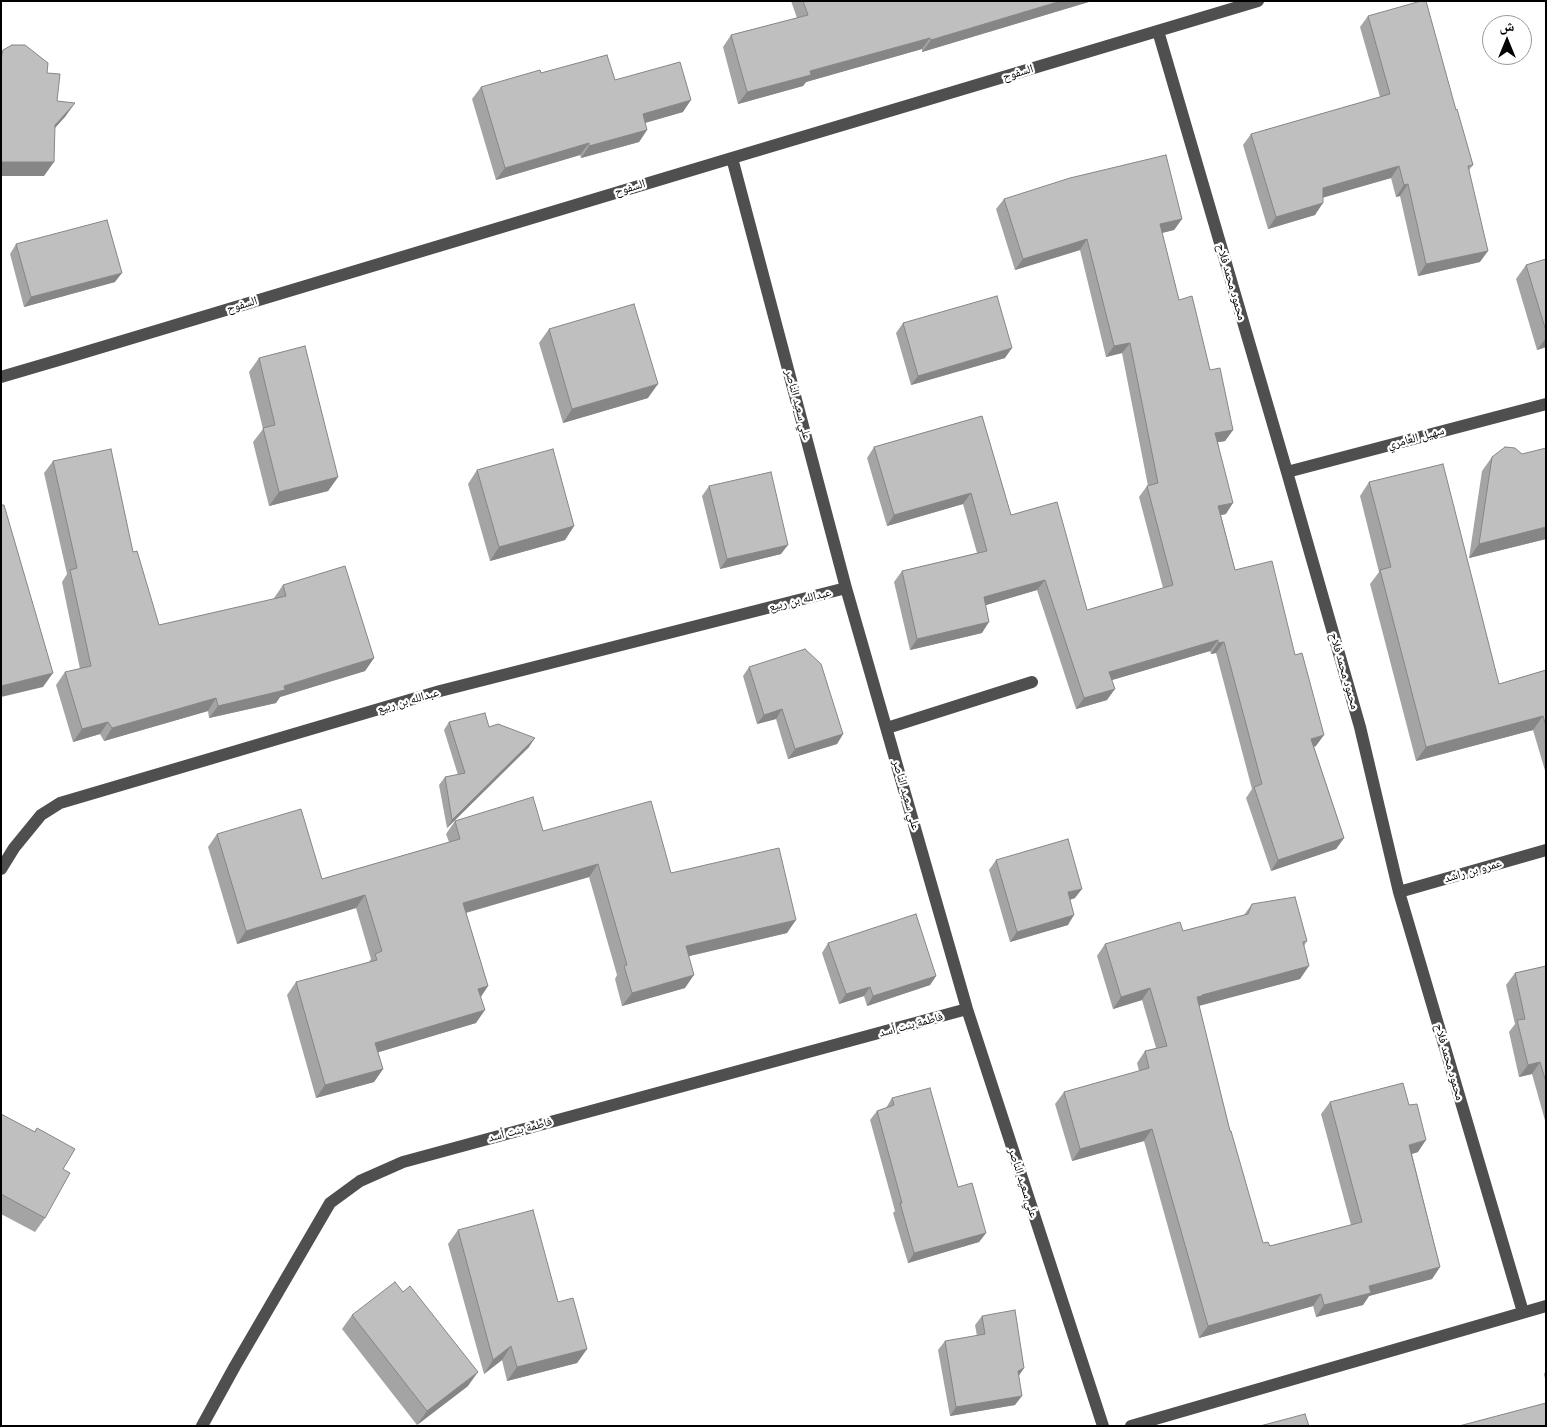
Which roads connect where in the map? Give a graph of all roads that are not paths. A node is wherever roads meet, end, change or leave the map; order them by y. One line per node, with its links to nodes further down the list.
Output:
1 (1258, 1): 2 (street, السفوح)
2 (1158, 31): 3 (street, السفوح); 6 (street, محمود محمد فلاح)
3 (732, 158): 4 (street, السفوح); 7 (street, علي سعيد الناصر)
4 (1, 376)
5 (1546, 404): 6 (street, سهيل العامري)
6 (1287, 472): 12 (street, محمود محمد فلاح)
7 (846, 588): 9 (street, علي سعيد الناصر); 11 (street, عبدالله بن ربيع)
8 (1032, 682): 9 (street)
9 (887, 728): 13 (street, علي سعيد الناصر)
10 (1546, 850): 12 (street, عمرو بن راشد)
11 (1, 869)
12 (1399, 892): 15 (street, محمود محمد فلاح)
13 (967, 1009): 16 (street, فاطمة بنت أسد); 17 (street, علي سعيد الناصر)
14 (1546, 1306): 15 (street)
15 (1523, 1312): 18 (street)
16 (202, 1426)
17 (1102, 1426)
18 (1131, 1426)

